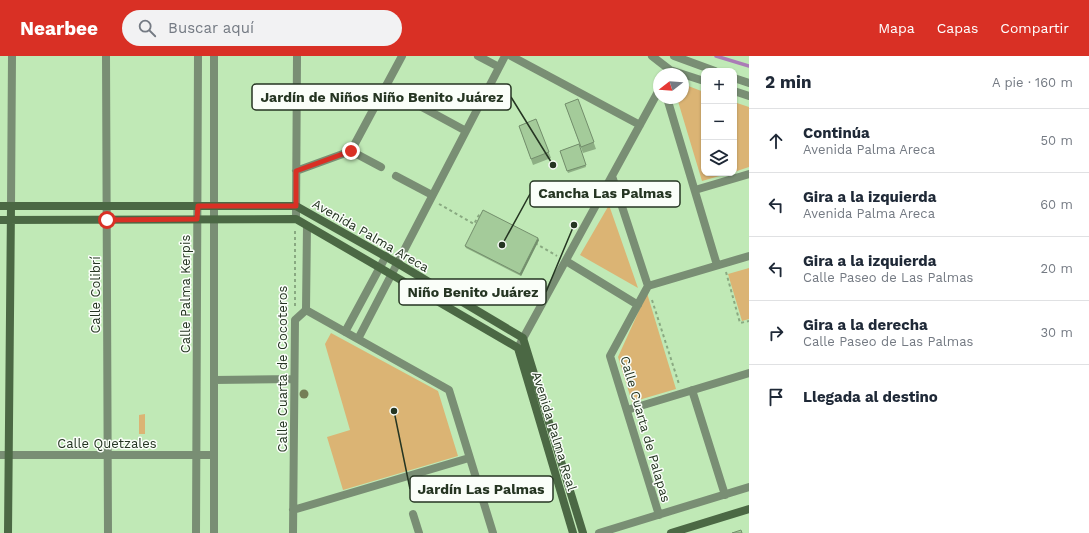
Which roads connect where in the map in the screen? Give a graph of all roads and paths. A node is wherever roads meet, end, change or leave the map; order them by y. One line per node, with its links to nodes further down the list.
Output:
1 (12, 56): 36 (street)
2 (106, 56): 37 (street, Calle Colibrí)
3 (198, 56): 38 (street, Calle Palma Kerpis)
4 (214, 56): 39 (street)
5 (297, 56): 29 (street)
6 (402, 56): 20 (street)
7 (478, 56): 12 (street)
8 (505, 56): 12 (street)
9 (511, 56): 25 (street)
10 (652, 56): 13 (street)
11 (675, 56): 14 (street); 15 (street)
12 (499, 67): 26 (street)
13 (665, 68)
14 (670, 68)
15 (707, 68)
16 (689, 77): 18 (street)
17 (737, 79): 19 (street)
18 (701, 80)
19 (749, 83)
20 (385, 87): 26 (street); 27 (street)
21 (737, 92): 22 (street)
22 (749, 96)
23 (653, 101): 25 (street)
24 (669, 104): 33 (street)
25 (640, 125): 32 (street)
26 (466, 131): 34 (street)
27 (351, 151): 28 (street); 29 (street)
28 (381, 167)
29 (296, 171): 40 (street)
30 (749, 174): 33 (street)
31 (396, 176): 34 (street)
32 (612, 176): 52 (street); 57 (street)
33 (695, 190): 54 (street)
34 (432, 197): 41 (path); 53 (street)
35 (0, 206): 36 (street, Avenida Palma Areca)
36 (10, 206): 37 (street, Avenida Palma Areca); 46 (street)
37 (107, 206): 38 (street, Avenida Palma Areca); 47 (street, Calle Colibrí)
38 (198, 206): 39 (street, Avenida Palma Areca); 42 (street, Calle Palma Kerpis)
39 (214, 206): 40 (street, Avenida Palma Areca); 43 (street)
40 (296, 206): 44 (street); 50 (street, Avenida Palma Areca)
41 (487, 217)
42 (197, 219): 43 (street, Avenida Palma Areca); 47 (street, Avenida Palma Areca); 75 (street, Calle Palma Kerpis)
43 (214, 219): 44 (street, Avenida Palma Areca); 68 (street)
44 (296, 219): 48 (street, Avenida Palma Areca); 60 (path, Calle Cuarta de Cocoteros)
45 (0, 220): 46 (street, Avenida Palma Areca)
46 (10, 220): 47 (street, Avenida Palma Areca); 73 (street)
47 (107, 220): 74 (street, Calle Colibrí)
48 (307, 226): 55 (street, Avenida Palma Areca); 59 (street)
49 (533, 242): 52 (path)
50 (386, 256): 53 (street, Avenida Palma Areca); 55 (street)
51 (749, 256): 54 (street)
52 (566, 261): 58 (street); 63 (street)
53 (397, 263): 56 (street); 63 (street, Avenida Palma Areca)
54 (720, 264): 57 (street); 61 (path)
55 (380, 268): 56 (street, Avenida Palma Areca); 62 (street)
56 (391, 275): 64 (street); 65 (street, Avenida Palma Areca)
57 (648, 286): 58 (street, Calle Cuarta de Palapas); 70 (path)
58 (638, 305): 71 (street, Calle Cuarta de Palapas)
59 (306, 310): 60 (street); 62 (street)
60 (295, 320): 67 (street, Calle Cuarta de Cocoteros)
61 (749, 321)
62 (345, 332): 64 (street)
63 (523, 338): 65 (street); 92 (street, Avenida Palma Real)
64 (358, 339): 77 (street)
65 (518, 348): 91 (street, Avenida Palma Real)
66 (749, 373): 69 (street)
67 (294, 379): 68 (street); 81 (street, Calle Cuarta de Cocoteros)
68 (214, 380): 76 (street)
69 (692, 390): 70 (street); 79 (street)
70 (682, 394): 71 (street)
71 (627, 410): 83 (street, Calle Cuarta de Palapas)
72 (0, 455): 73 (street, Calle Quetzales)
73 (9, 455): 74 (street, Calle Quetzales); 84 (street)
74 (108, 455): 75 (street, Calle Quetzales); 85 (street, Calle Colibrí)
75 (196, 455): 76 (street, Calle Quetzales); 86 (street, Calle Palma Kerpis)
76 (214, 455): 87 (street)
77 (469, 458): 81 (street); 90 (street)
78 (749, 487): 79 (street)
79 (725, 495): 83 (street)
80 (749, 509): 94 (street)
81 (293, 510): 88 (street, Calle Cuarta de Cocoteros)
82 (413, 514): 89 (street)
83 (659, 515): 93 (street)
84 (8, 533)
85 (108, 533)
86 (196, 533)
87 (214, 533)
88 (293, 533)
89 (419, 533)
90 (492, 533)
91 (573, 533)
92 (583, 533)
93 (599, 533)
94 (671, 533)

